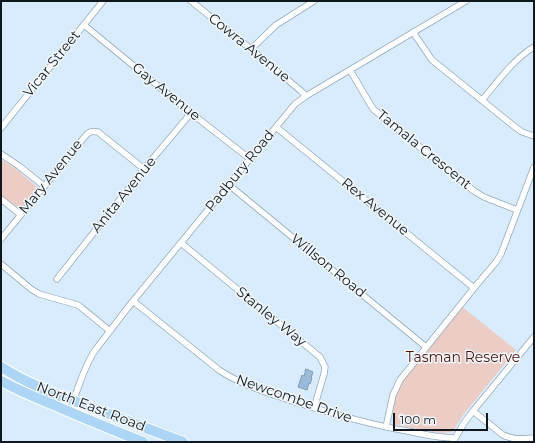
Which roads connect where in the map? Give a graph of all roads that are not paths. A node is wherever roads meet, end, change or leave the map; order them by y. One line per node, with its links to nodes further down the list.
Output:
1 (103, 1): 5 (street, Vicar Street)
2 (191, 1): 8 (street, Cowra Avenue)
3 (314, 1): 8 (street)
4 (466, 1): 6 (street, Padbury Road)
5 (84, 25): 12 (street, Gay Avenue); 14 (street, Vicar Street)
6 (413, 32): 9 (street, Padbury Road); 11 (street)
7 (534, 47): 11 (street)
8 (251, 49): 10 (street, Cowra Avenue)
9 (350, 70): 10 (street, Padbury Road); 23 (street, Tamala Crescent)
10 (306, 96): 13 (street, Padbury Road)
11 (482, 100): 15 (street)
12 (191, 113): 17 (street, Gay Avenue); 19 (street, Anita Avenue)
13 (276, 127): 17 (street, Padbury Road); 29 (street, Rex Avenue)
14 (1, 128)
15 (534, 136)
16 (1, 154): 21 (street)
17 (250, 159): 20 (street, Padbury Road)
18 (534, 167): 23 (street)
19 (144, 169): 21 (street, Mary Avenue); 28 (street, Anita Avenue)
20 (229, 185): 26 (street, Padbury Road); 33 (street, Willson Road)
21 (44, 186): 24 (street, Mary Avenue)
22 (1, 199): 24 (street)
23 (517, 210): 29 (street)
24 (20, 215): 25 (street, Mary Avenue)
25 (1, 239)
26 (181, 243): 30 (street, Padbury Road); 38 (street, Stanley Way)
27 (1, 264): 31 (street)
28 (57, 279)
29 (474, 288): 33 (street)
30 (133, 301): 31 (street, Padbury Road); 38 (street, Newcombe Drive)
31 (110, 331): 36 (street, Padbury Road)
32 (534, 337): 39 (street)
33 (426, 347): 41 (street)
34 (1, 367): 36 (highway, North East Road)
35 (1, 381): 37 (highway, North East Road)
36 (73, 401): 37 (highway); 40 (highway); 45 (highway, North East Road)
37 (57, 407): 40 (highway, North East Road)
38 (314, 408): 41 (street, Newcombe Drive)
39 (473, 411): 42 (street); 43 (street)
40 (97, 424): 44 (highway, North East Road)
41 (386, 428): 43 (street, Newcombe Drive)
42 (534, 438)
43 (454, 440)
44 (143, 442)
45 (183, 442)

